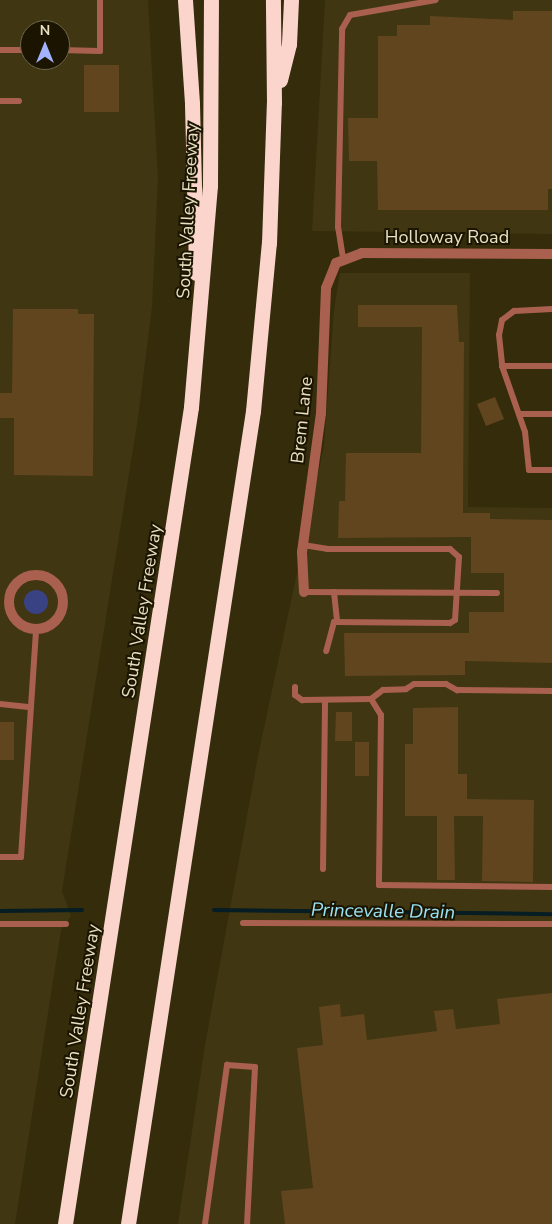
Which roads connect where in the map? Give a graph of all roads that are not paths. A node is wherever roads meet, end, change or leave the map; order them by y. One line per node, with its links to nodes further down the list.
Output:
1 (100, 0): 9 (lane)
2 (185, 0): 16 (highway)
3 (211, 0): 16 (highway, South Valley Freeway)
4 (273, 0): 12 (highway)
5 (292, 0): 12 (highway)
6 (436, 0): 14 (lane)
7 (0, 50): 8 (lane)
8 (20, 50)
9 (70, 50)
10 (0, 101): 11 (lane)
11 (19, 101)
12 (274, 103): 45 (highway)
13 (552, 254): 14 (street, Holloway Road)
14 (343, 258): 22 (street, Brem Lane)
15 (552, 309): 17 (lane)
16 (197, 353): 44 (highway, South Valley Freeway)
17 (502, 366): 18 (lane); 19 (lane)
18 (552, 366)
19 (520, 414): 20 (lane); 21 (lane)
20 (552, 414)
21 (552, 470)
22 (303, 546): 23 (street, Brem Lane); 25 (lane)
23 (304, 592): 24 (lane)
24 (334, 592): 25 (lane); 28 (lane)
25 (459, 592): 26 (lane); 28 (lane)
26 (497, 593)
27 (4, 602): 29 (street); 29 (street)
28 (337, 622): 30 (lane)
29 (36, 629): 36 (lane)
30 (326, 651)
31 (295, 687): 34 (lane)
32 (552, 691): 33 (lane)
33 (371, 699): 34 (lane); 39 (lane)
34 (325, 700): 38 (lane)
35 (0, 704): 36 (lane)
36 (31, 707): 37 (lane)
37 (0, 857)
38 (323, 869)
39 (552, 887)
40 (243, 923): 43 (lane)
41 (0, 924): 42 (lane)
42 (66, 924)
43 (552, 924)
44 (66, 1224)
45 (128, 1224)
46 (205, 1224): 47 (lane)
47 (247, 1224)

